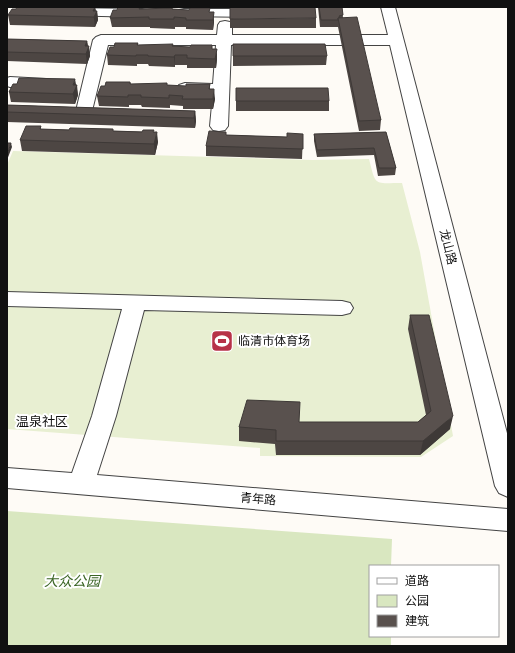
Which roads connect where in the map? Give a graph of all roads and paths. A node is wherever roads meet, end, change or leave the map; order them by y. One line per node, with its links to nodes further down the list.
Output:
1 (388, 7): 8 (street, 龙山路)
2 (53, 11): 3 (street)
3 (155, 13)
4 (171, 13): 6 (street)
5 (270, 13): 6 (street)
6 (226, 14): 7 (street)
7 (224, 40): 8 (street); 10 (street); 12 (street)
8 (396, 40): 20 (street, 龙山路)
9 (10, 82): 10 (street)
10 (83, 85): 13 (street)
11 (167, 88): 12 (street)
12 (226, 93): 14 (street)
13 (83, 115)
14 (219, 126)
15 (7, 299): 16 (street)
16 (135, 302): 17 (street); 19 (street)
17 (342, 308)
18 (7, 478): 19 (street, 青年路)
19 (81, 484): 21 (street, 青年路)
20 (508, 486)
21 (508, 520)

